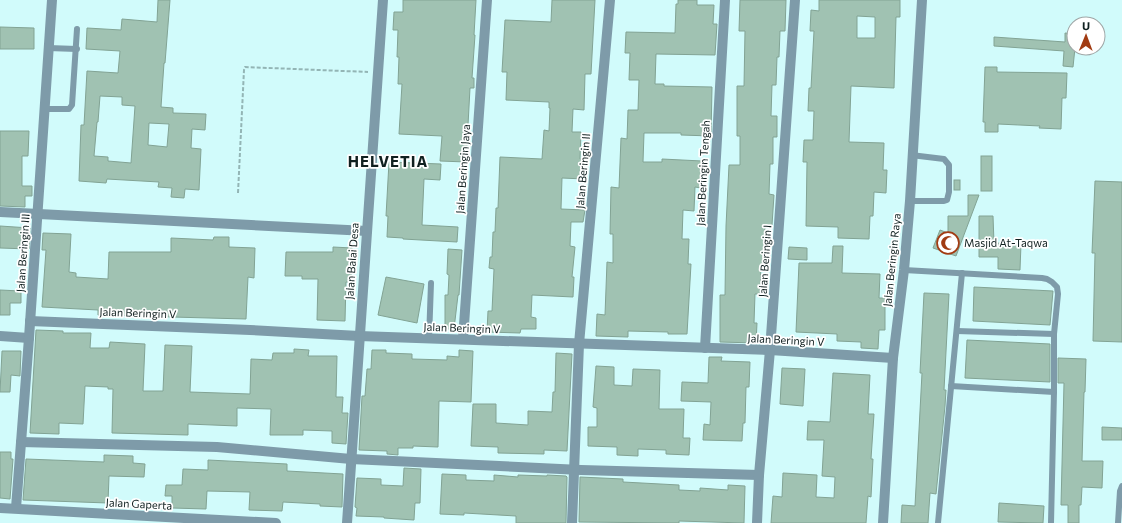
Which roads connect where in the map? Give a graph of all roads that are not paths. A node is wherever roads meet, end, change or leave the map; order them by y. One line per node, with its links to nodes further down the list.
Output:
1 (52, 0): 9 (street, Jalan Beringin III)
2 (383, 0): 16 (street, Jalan Balai Desa)
3 (487, 0): 27 (street, Jalan Beringin Jaya)
4 (610, 0): 28 (street, Jalan Beringin II)
5 (725, 0): 29 (street, Jalan Beringin Tengah)
6 (795, 0): 30 (street, Jalan Beringin I)
7 (922, 0): 12 (street, Jalan Beringin Raya)
8 (77, 29): 10 (lane)
9 (48, 48): 10 (lane); 11 (street, Jalan Beringin III)
10 (77, 49): 11 (lane)
11 (44, 109): 15 (street, Jalan Beringin III)
12 (912, 154): 13 (street, Jalan Beringin Raya); 13 (lane)
13 (910, 201): 17 (street, Jalan Beringin Raya)
14 (0, 212): 15 (street)
15 (38, 214): 16 (street); 20 (street, Jalan Beringin III)
16 (366, 231): 24 (street, Jalan Balai Desa)
17 (904, 270): 18 (lane); 31 (street, Jalan Beringin Raya)
18 (962, 272): 21 (lane); 22 (lane)
19 (431, 283): 26 (lane)
20 (30, 321): 24 (street, Jalan Beringin V); 25 (street, Jalan Beringin III)
21 (957, 331): 22 (lane); 32 (lane)
22 (1054, 334): 33 (lane)
23 (0, 336): 25 (street)
24 (359, 336): 26 (street, Jalan Beringin V); 35 (street, Jalan Balai Desa)
25 (29, 338): 34 (street, Jalan Beringin III)
26 (429, 339): 27 (street, Jalan Beringin V)
27 (462, 339): 28 (street, Jalan Beringin V)
28 (579, 344): 29 (street, Jalan Beringin V); 36 (street, Jalan Beringin II)
29 (705, 348): 30 (street, Jalan Beringin V)
30 (770, 350): 31 (street, Jalan Beringin V); 37 (street, Jalan Beringin I)
31 (893, 358): 46 (street, Jalan Beringin Raya)
32 (951, 386): 33 (lane); 47 (lane)
33 (1054, 392): 48 (lane)
34 (21, 442): 35 (street); 40 (street, Jalan Beringin III)
35 (351, 459): 36 (street); 43 (street, Jalan Balai Desa)
36 (573, 470): 37 (street); 44 (street, Jalan Beringin II)
37 (759, 475): 45 (street, Jalan Beringin I)
38 (1122, 486): 49 (lane)
39 (0, 508): 40 (street, Jalan Gaperta)
40 (16, 508): 41 (street, Jalan Gaperta)
41 (256, 523): 42 (street, Jalan Gaperta)
42 (276, 523)
43 (347, 523)
44 (572, 523)
45 (757, 523)
46 (883, 523)
47 (938, 523)
48 (1050, 523)
49 (1118, 523)

